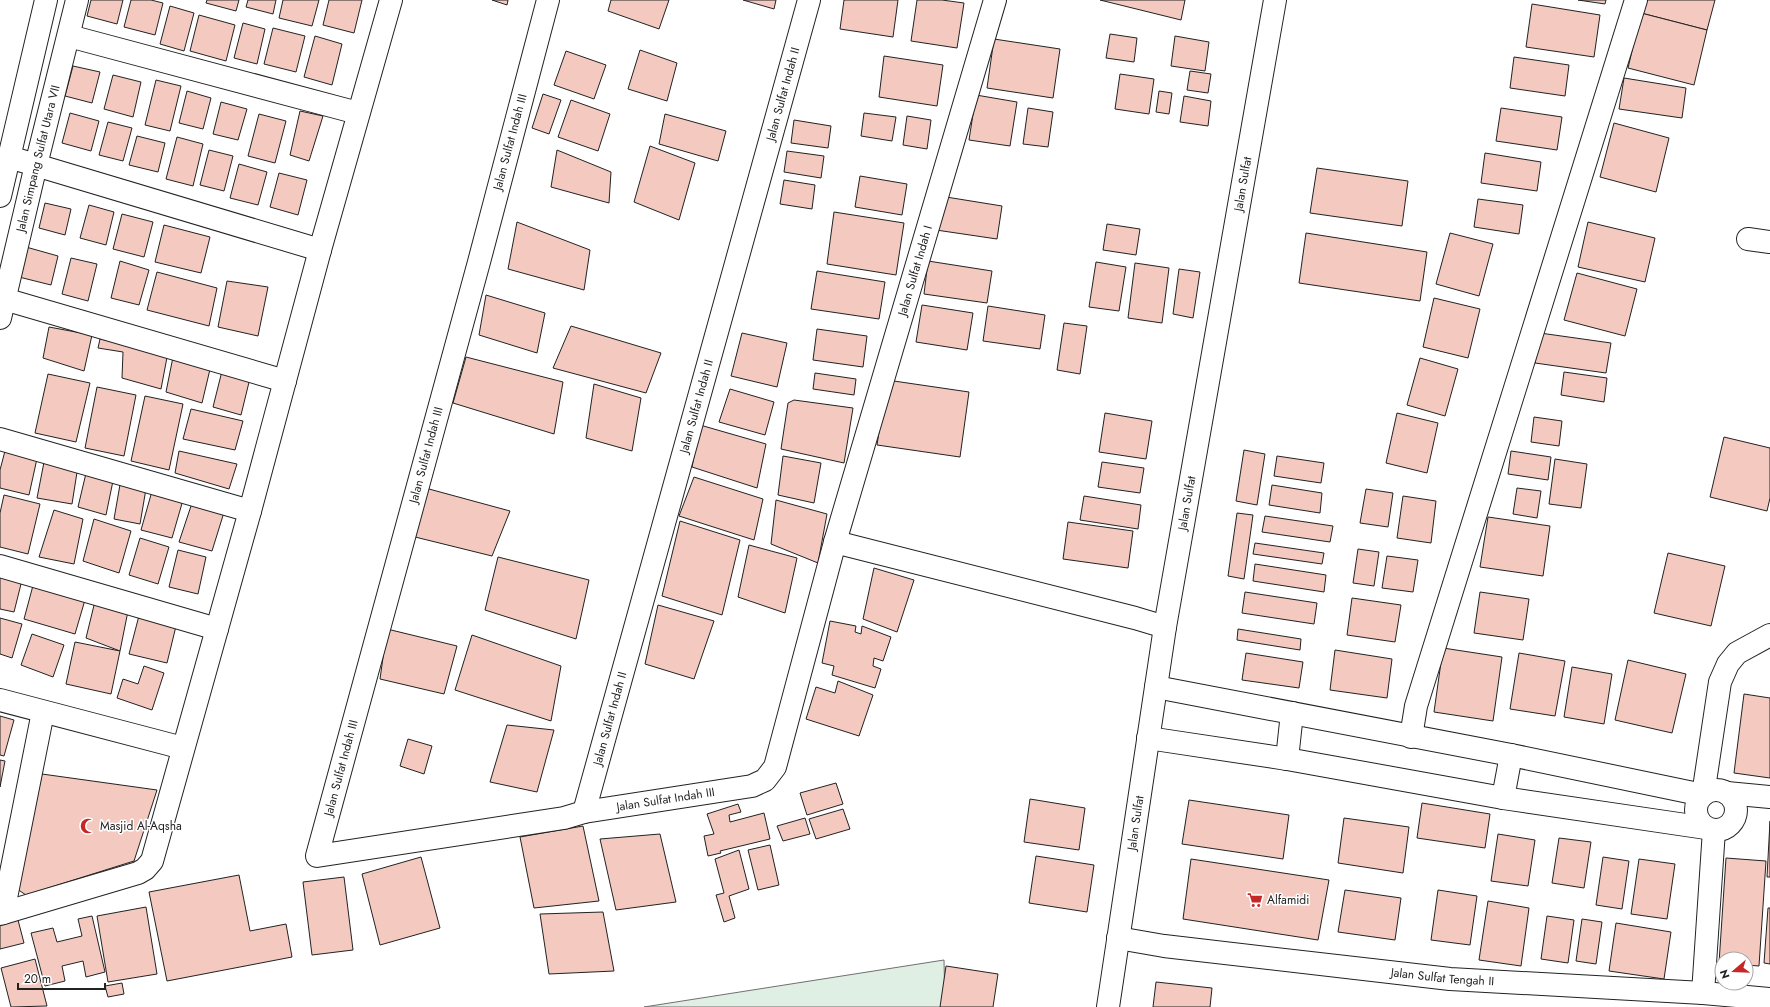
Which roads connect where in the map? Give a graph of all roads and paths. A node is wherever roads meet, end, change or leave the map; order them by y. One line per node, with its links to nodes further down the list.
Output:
1 (46, 0): 11 (street)
2 (78, 0): 9 (street, Jalan Simpang Sulfat Utara VII)
3 (391, 0): 10 (street)
4 (548, 0): 39 (street, Jalan Sulfat Indah III)
5 (809, 0): 39 (street, Jalan Sulfat Indah II)
6 (996, 0): 21 (street, Jalan Sulfat Indah I)
7 (1275, 0): 23 (street, Jalan Sulfat)
8 (1636, 0): 30 (street)
9 (69, 36): 10 (street); 12 (street, Jalan Simpang Sulfat Utara VII)
10 (358, 113): 16 (street)
11 (9, 157): 12 (street); 13 (street)
12 (36, 165): 16 (street); 17 (street, Jalan Simpang Sulfat Utara VII)
13 (0, 196)
14 (1748, 239): 15 (street)
15 (1770, 242)
16 (320, 250): 18 (street)
17 (2, 308): 18 (street)
18 (285, 381): 20 (street)
19 (0, 439): 20 (street)
20 (250, 511): 24 (street)
21 (835, 542): 23 (street); 39 (street, Jalan Sulfat Indah III)
22 (0, 566): 24 (street)
23 (1165, 628): 26 (street, Jalan Sulfat)
24 (217, 629): 32 (street)
25 (1770, 635): 36 (street)
26 (1156, 687): 29 (street); 31 (street, Jalan Sulfat)
27 (0, 700): 28 (street)
28 (43, 712): 32 (street); 41 (street)
29 (1292, 713): 30 (street); 34 (street)
30 (1411, 737): 33 (street)
31 (1148, 738): 34 (street); 42 (street, Jalan Sulfat)
32 (183, 748): 41 (street)
33 (1511, 755): 36 (street); 38 (street)
34 (1287, 759): 38 (street)
35 (1727, 793): 36 (street); 37 (street); 40 (street)
36 (1703, 795): 40 (street)
37 (1770, 797)
38 (1503, 798): 40 (street)
39 (584, 812)
40 (1710, 829): 43 (street)
41 (2, 913)
42 (1118, 938): 43 (street, Jalan Sulfat Tengah II); 45 (street, Jalan Sulfat)
43 (1702, 993): 44 (street, Jalan Sulfat Tengah II)
44 (1770, 999)
45 (1108, 1007)

